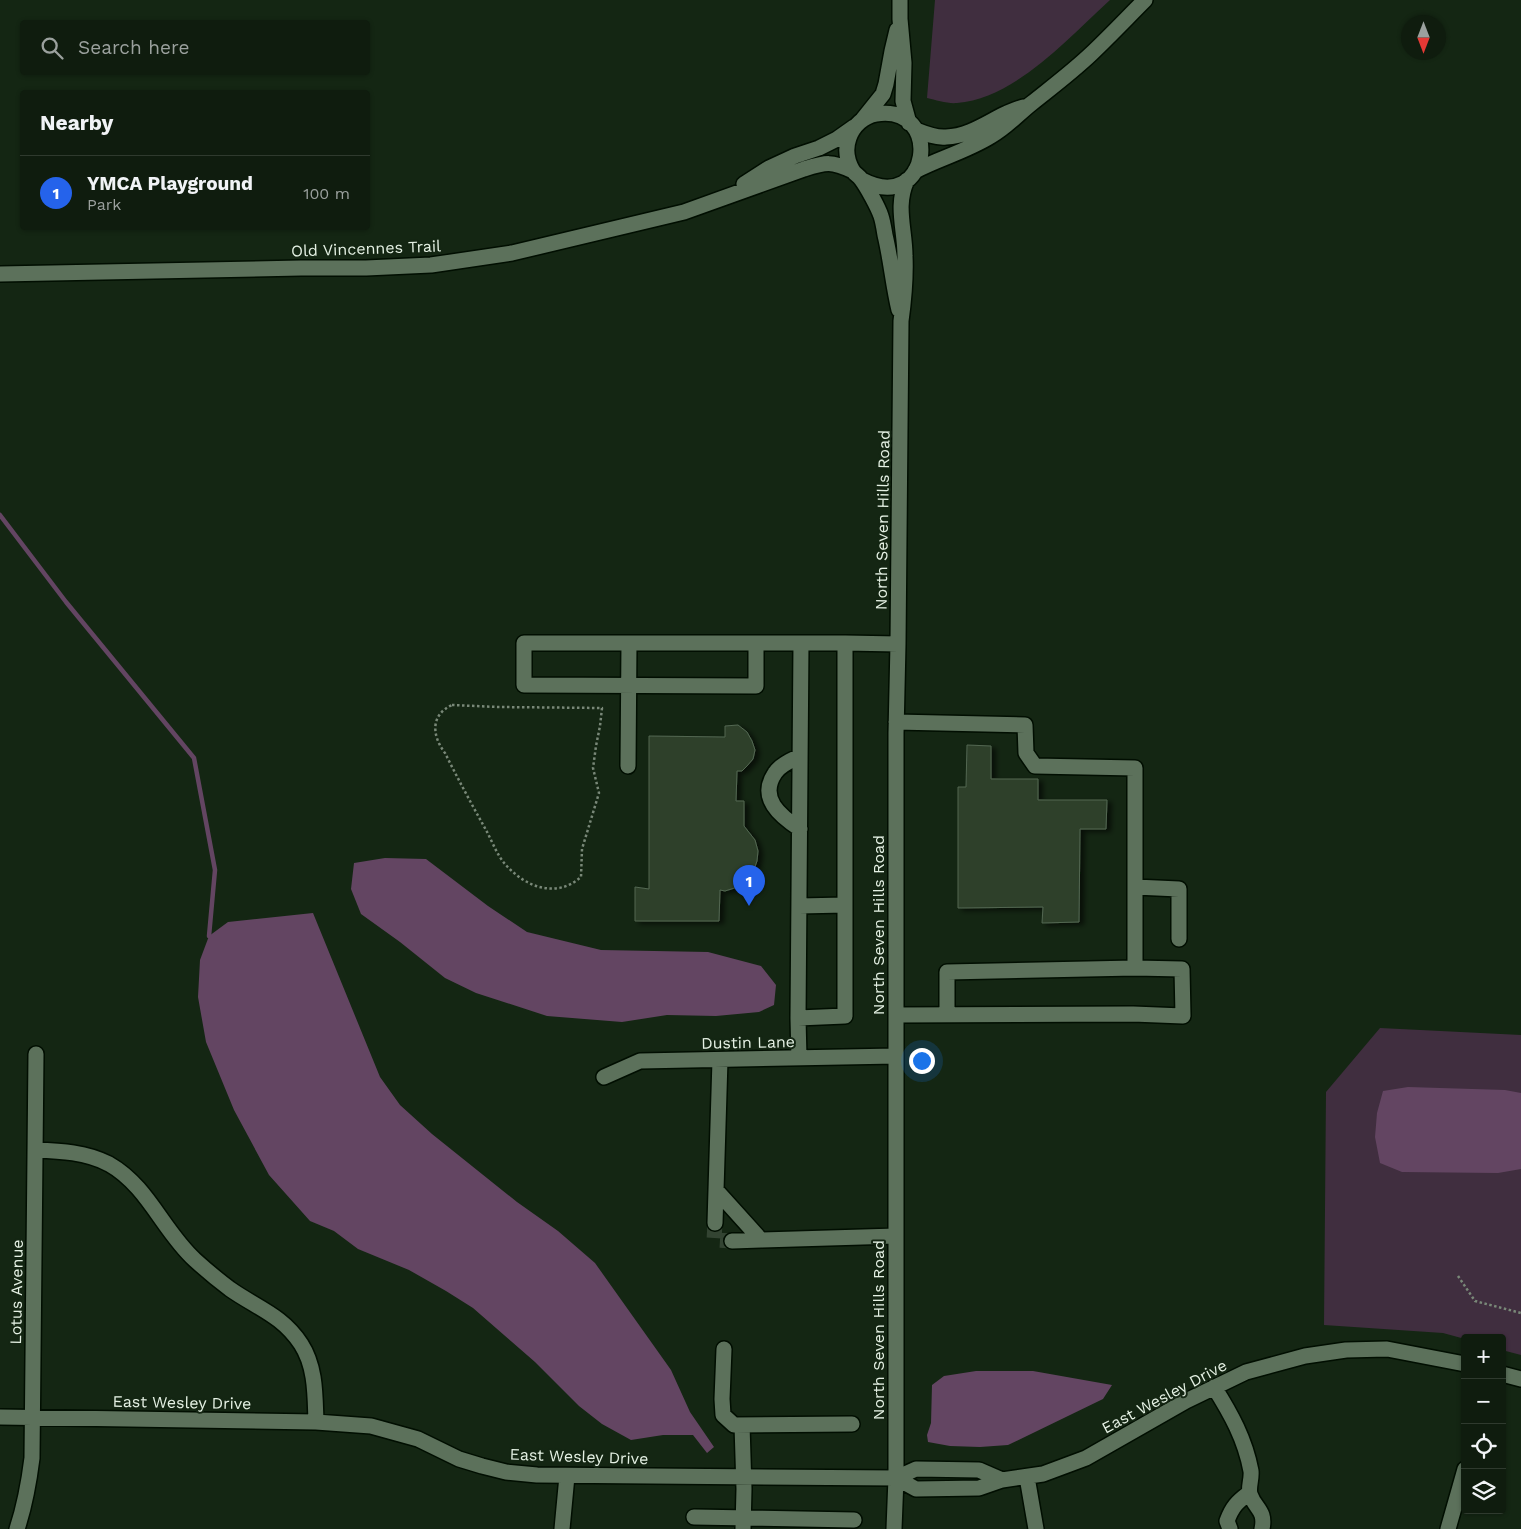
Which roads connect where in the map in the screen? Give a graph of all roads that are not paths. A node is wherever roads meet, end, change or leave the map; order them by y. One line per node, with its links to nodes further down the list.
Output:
1 (900, 0): 3 (street)
2 (1145, 0): 4 (street)
3 (900, 19): 5 (street); 6 (street)
4 (1032, 104): 6 (street); 8 (street)
5 (859, 123): 6 (street); 7 (street); 9 (street, Old Vincennes Trail)
6 (913, 127): 8 (street)
7 (857, 176): 8 (street); 9 (street, Old Vincennes Trail); 11 (street, North Seven Hills Road)
8 (911, 176): 11 (street, North Seven Hills Road)
9 (724, 197): 10 (street, Old Vincennes Trail)
10 (0, 274)
11 (901, 321): 16 (street, North Seven Hills Road)
12 (629, 643): 13 (street); 17 (street); 17 (street)
13 (756, 643): 14 (street); 17 (street)
14 (801, 643): 15 (street); 19 (street)
15 (845, 643): 16 (street); 23 (street)
16 (898, 644): 18 (street, North Seven Hills Road)
17 (629, 686): 20 (street)
18 (896, 722): 22 (street); 27 (street, North Seven Hills Road)
19 (800, 756): 21 (street); 21 (street)
20 (628, 766)
21 (800, 829): 24 (street)
22 (1135, 887): 25 (street); 26 (street)
23 (845, 905): 24 (street); 29 (street)
24 (799, 906): 29 (street)
25 (1179, 938)
26 (1134, 968): 28 (street); 28 (street)
27 (896, 1014): 28 (street); 31 (street, North Seven Hills Road)
28 (947, 1014)
29 (798, 1018): 32 (street)
30 (36, 1054): 35 (street, Lotus Avenue)
31 (896, 1056): 32 (street, Dustin Lane); 38 (street, North Seven Hills Road)
32 (799, 1058): 33 (street, Dustin Lane)
33 (720, 1060): 34 (street, Dustin Lane); 36 (street)
34 (604, 1076)
35 (35, 1150): 47 (street, Lotus Avenue); 48 (street)
36 (716, 1190): 37 (street); 39 (street)
37 (715, 1223)
38 (896, 1236): 39 (street); 54 (street, North Seven Hills Road)
39 (761, 1240): 40 (street)
40 (732, 1241)
41 (724, 1349): 50 (street)
42 (1461, 1363): 45 (street, East Wesley Drive)
43 (1506, 1375): 44 (street)
44 (1521, 1379)
45 (1214, 1387): 52 (street, East Wesley Drive); 56 (street)
46 (0, 1417): 47 (street, East Wesley Drive)
47 (32, 1417): 48 (street, East Wesley Drive); 60 (street, Lotus Avenue)
48 (316, 1422): 51 (street, East Wesley Drive)
49 (852, 1424): 50 (street)
50 (742, 1425): 53 (street)
51 (567, 1476): 53 (street, East Wesley Drive); 61 (street)
52 (1027, 1477): 54 (street, East Wesley Drive); 63 (street)
53 (743, 1478): 54 (street, East Wesley Drive); 59 (street)
54 (896, 1478): 62 (street, North Seven Hills Road)
55 (1461, 1483): 66 (street)
56 (1249, 1493): 64 (street); 65 (street)
57 (694, 1517): 59 (street)
58 (854, 1520): 59 (street)
59 (743, 1524)
60 (17, 1529)
61 (562, 1529)
62 (894, 1529)
63 (1036, 1529)
64 (1230, 1529)
65 (1262, 1529)
66 (1448, 1529)

